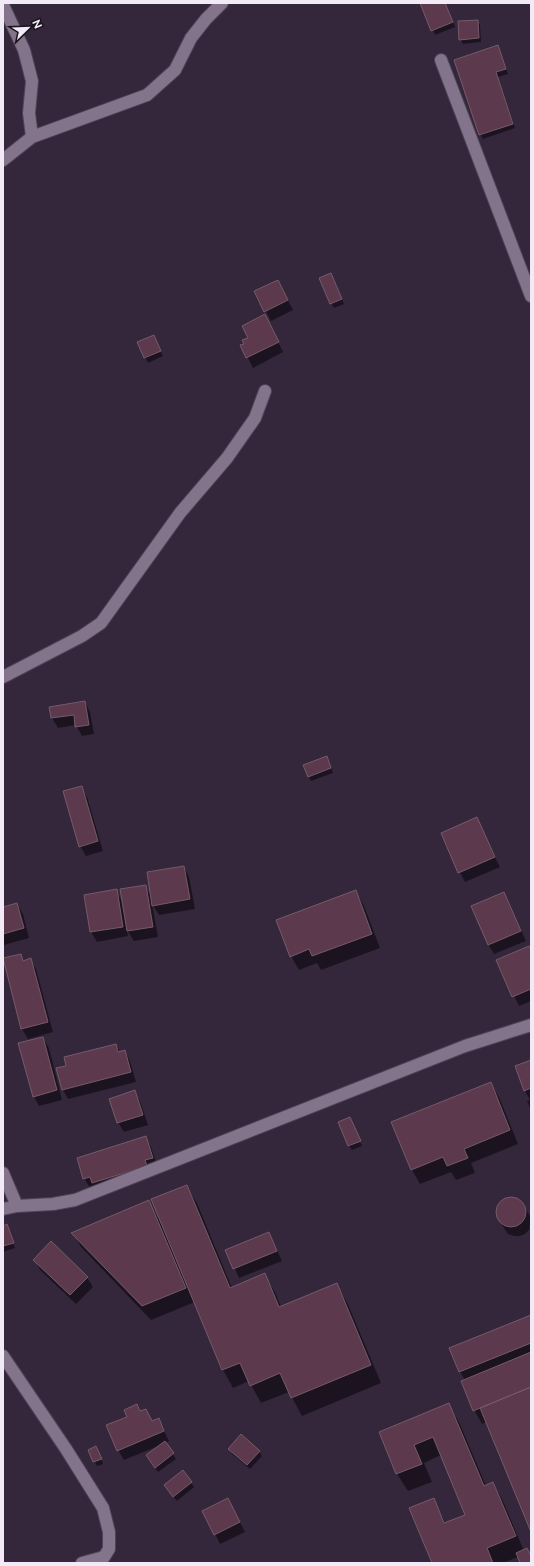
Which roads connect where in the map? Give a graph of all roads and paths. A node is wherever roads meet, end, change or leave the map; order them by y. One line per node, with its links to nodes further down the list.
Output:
1 (222, 3): 4 (street)
2 (3, 5): 4 (street)
3 (441, 60): 6 (street)
4 (32, 137): 5 (street)
5 (3, 160)
6 (531, 296)
7 (265, 391): 8 (street)
8 (3, 677)
9 (531, 1026): 11 (street)
10 (3, 1173): 11 (street)
11 (17, 1206): 12 (street)
12 (3, 1209)
13 (3, 1356): 14 (street)
14 (82, 1563)

